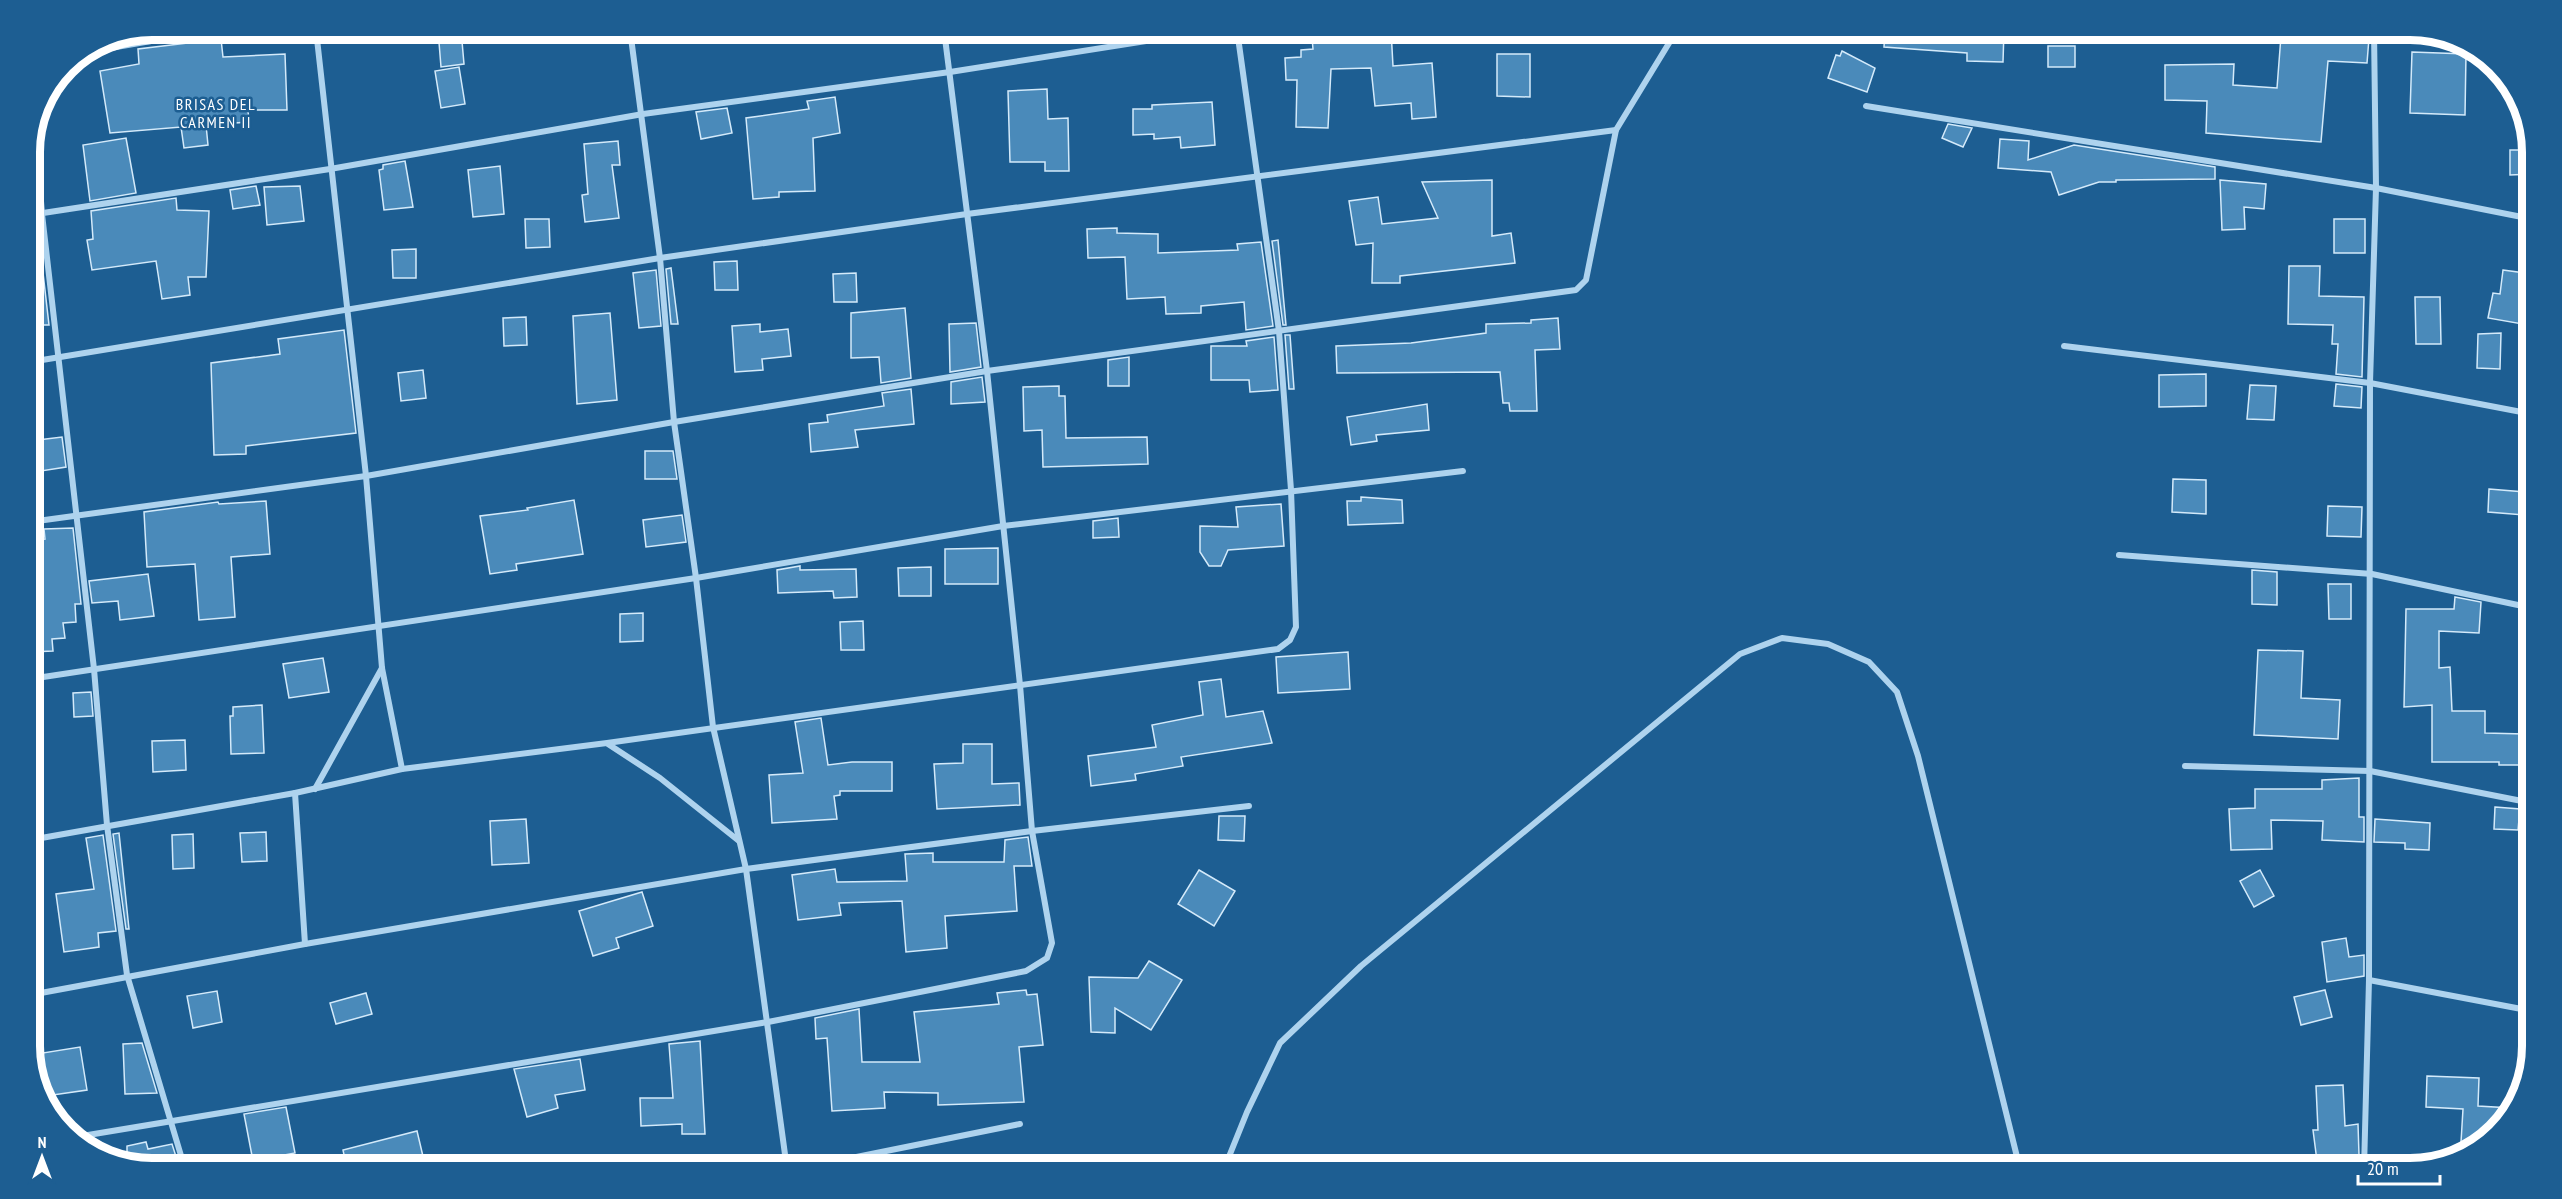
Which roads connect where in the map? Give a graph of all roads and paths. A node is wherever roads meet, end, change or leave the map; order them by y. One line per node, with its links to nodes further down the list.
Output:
1 (156, 40): 9 (street)
2 (317, 40): 14 (street)
3 (632, 40): 12 (street)
4 (945, 40): 10 (street)
5 (1153, 40): 10 (street)
6 (1239, 40): 15 (street)
7 (1671, 40): 13 (street)
8 (2374, 40): 16 (street)
9 (115, 47)
10 (950, 72): 12 (street); 19 (street)
11 (1866, 106): 16 (street)
12 (643, 114): 14 (street); 21 (street)
13 (1616, 130): 15 (street); 23 (street)
14 (330, 169): 18 (street); 22 (street)
15 (1260, 177): 19 (street); 23 (street)
16 (2376, 188): 20 (street); 28 (street)
17 (41, 201): 18 (street)
18 (42, 214): 25 (street)
19 (967, 214): 21 (street); 27 (street)
20 (2521, 217)
21 (660, 258): 22 (street); 30 (street)
22 (347, 310): 25 (street); 32 (street)
23 (1279, 331): 27 (street); 33 (street)
24 (2064, 346): 28 (street)
25 (58, 357): 26 (street); 34 (street)
26 (41, 360)
27 (987, 371): 30 (street); 36 (street)
28 (2370, 383): 29 (street); 38 (street)
29 (2521, 412)
30 (674, 422): 32 (street); 39 (street)
31 (1463, 471): 33 (street)
32 (366, 476): 34 (street); 41 (street)
33 (1291, 490): 36 (street); 45 (street)
34 (77, 514): 35 (street); 43 (street)
35 (41, 520)
36 (1003, 526): 39 (street); 45 (street)
37 (2119, 555): 38 (street)
38 (2372, 574): 40 (street); 50 (street)
39 (696, 578): 41 (street); 46 (street)
40 (2522, 606)
41 (381, 624): 42 (street); 43 (street)
42 (382, 668): 49 (street); 51 (street)
43 (94, 669): 44 (street); 55 (street)
44 (41, 677)
45 (1020, 685): 46 (street); 56 (street)
46 (713, 727): 47 (street); 58 (street)
47 (607, 743): 49 (street); 58 (street)
48 (2185, 766): 50 (street)
49 (402, 769): 51 (street)
50 (2370, 771): 53 (street); 62 (street)
51 (315, 789): 52 (street)
52 (295, 793): 55 (street); 60 (street)
53 (2522, 801)
54 (1249, 806): 56 (street)
55 (107, 825): 57 (street); 61 (street)
56 (1032, 831): 59 (street); 65 (street)
57 (41, 838)
58 (740, 842): 59 (street)
59 (746, 869): 60 (street); 65 (street)
60 (305, 944): 61 (street)
61 (127, 975): 63 (street); 66 (street)
62 (2369, 980): 64 (street); 74 (street)
63 (41, 993)
64 (2522, 1009)
65 (768, 1022): 66 (street); 70 (street)
66 (170, 1120): 68 (street); 69 (street)
67 (1020, 1124): 71 (street)
68 (85, 1135)
69 (182, 1158)
70 (786, 1158)
71 (852, 1158)
72 (1228, 1158): 73 (street)
73 (2017, 1158)
74 (2364, 1158)

